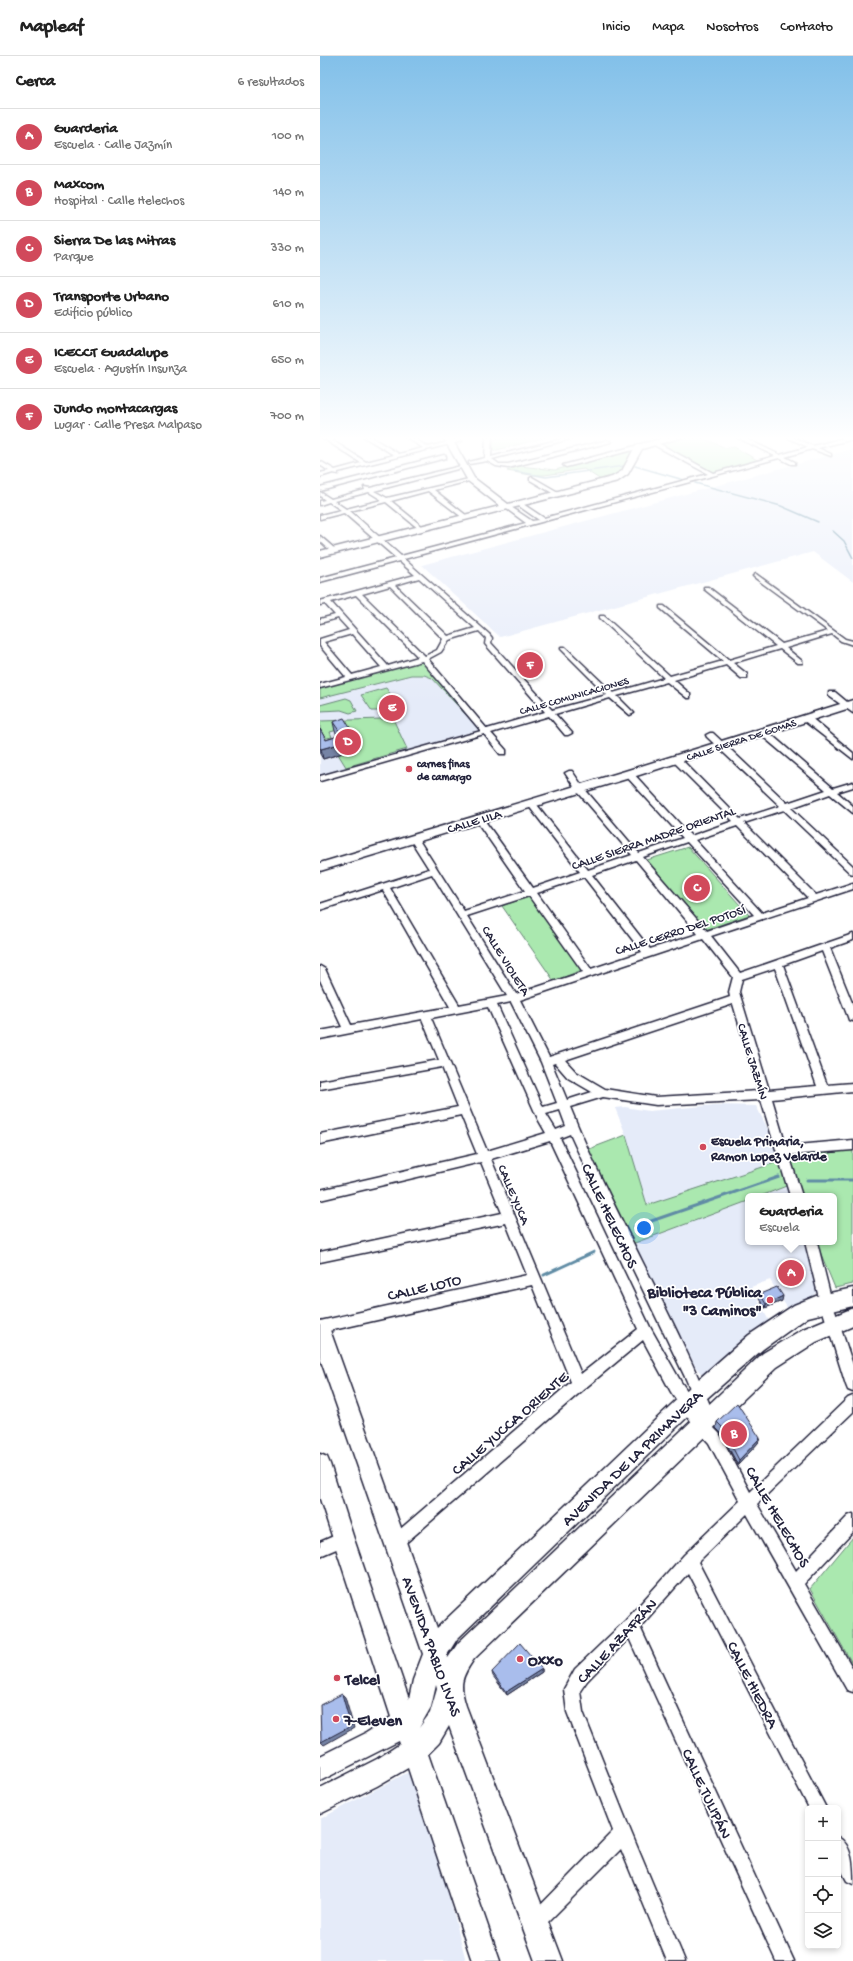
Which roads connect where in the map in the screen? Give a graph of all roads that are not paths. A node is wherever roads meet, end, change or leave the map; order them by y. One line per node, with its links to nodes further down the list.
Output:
1 (364, 526): 7 (street)
2 (418, 526): 5 (street)
3 (429, 526): 5 (street)
4 (519, 526): 10 (street)
5 (421, 528): 7 (street)
6 (320, 538): 8 (street)
7 (379, 539): 8 (street); 10 (street)
8 (333, 550): 9 (street)
9 (320, 554)
10 (401, 558): 11 (street); 13 (street)
11 (420, 576): 14 (street); 22 (street)
12 (756, 576): 24 (street)
13 (320, 580)
14 (391, 584): 16 (street); 25 (street)
15 (706, 588): 28 (street)
16 (358, 593): 17 (street); 30 (street)
17 (323, 602): 19 (street)
18 (662, 606): 31 (street)
19 (339, 616): 21 (street); 23 (street)
20 (602, 617): 36 (street)
21 (320, 621)
22 (480, 629): 25 (street); 42 (street)
23 (353, 631): 26 (street); 33 (street)
24 (833, 632): 27 (street); 28 (street, CALLE COMUNICACIONES)
25 (447, 639): 30 (street)
26 (320, 641): 35 (street)
27 (853, 643)
28 (780, 647): 31 (street, CALLE COMUNICACIONES); 32 (street)
29 (564, 648): 39 (street)
30 (424, 658): 33 (street); 45 (street)
31 (728, 662): 34 (street); 36 (street, CALLE COMUNICACIONES)
32 (800, 662)
33 (386, 668): 35 (street)
34 (744, 676)
35 (351, 678): 37 (street)
36 (669, 679): 39 (street, CALLE COMUNICACIONES); 40 (street)
37 (320, 686)
38 (832, 694): 41 (street)
39 (612, 696): 42 (street, CALLE COMUNICACIONES); 43 (street)
40 (687, 696)
41 (851, 706): 44 (street, CALLE SIERRA DE GOMAS)
42 (552, 713): 45 (street, CALLE COMUNICACIONES); 47 (street)
43 (630, 713)
44 (806, 718): 46 (street, CALLE SIERRA DE GOMAS); 51 (street)
45 (488, 732): 50 (street); 55 (street, CALLE COMUNICACIONES)
46 (763, 732): 49 (street, CALLE SIERRA DE GOMAS); 58 (street)
47 (568, 733)
48 (710, 734): 49 (street)
49 (720, 745): 52 (street, CALLE SIERRA DE GOMAS); 60 (street)
50 (503, 752)
51 (853, 758)
52 (676, 759): 54 (street, CALLE SIERRA DE GOMAS); 63 (street)
53 (569, 773): 57 (street)
54 (629, 774): 57 (street, CALLE LILA); 65 (street)
55 (320, 779)
56 (853, 784): 58 (street, CALLE SIERRA MADRE ORIENTAL)
57 (580, 789): 59 (street, CALLE LILA); 66 (street)
58 (832, 791): 60 (street, CALLE SIERRA MADRE ORIENTAL); 61 (street)
59 (531, 803): 62 (street, CALLE LILA); 70 (street)
60 (786, 806): 63 (street, CALLE SIERRA MADRE ORIENTAL); 69 (street)
61 (853, 810)
62 (479, 819): 64 (street, CALLE LILA); 73 (street)
63 (738, 822): 65 (street, CALLE SIERRA MADRE ORIENTAL); 74 (street)
64 (414, 839): 67 (street, CALLE LILA); 68 (street, CALLE VIOLETA)
65 (689, 839): 66 (street, CALLE SIERRA MADRE ORIENTAL); 77 (street)
66 (638, 856): 70 (street, CALLE SIERRA MADRE ORIENTAL); 78 (street)
67 (320, 867)
68 (433, 871): 71 (street); 76 (street, CALLE VIOLETA)
69 (853, 871)
70 (585, 874): 73 (street, CALLE SIERRA MADRE ORIENTAL); 81 (street)
71 (385, 886): 75 (street); 89 (street)
72 (853, 886): 74 (street, CALLE CERRO DEL POTOSÍ)
73 (532, 892): 76 (street, CALLE SIERRA MADRE ORIENTAL); 84 (street)
74 (814, 898): 77 (street, CALLE CERRO DEL POTOSÍ)
75 (320, 907)
76 (462, 915): 86 (street, CALLE VIOLETA)
77 (760, 916): 78 (street, CALLE CERRO DEL POTOSÍ)
78 (705, 935): 81 (street, CALLE CERRO DEL POTOSÍ); 85 (street)
79 (853, 937): 80 (street)
80 (825, 947): 82 (street); 91 (street)
81 (648, 953): 84 (street, CALLE CERRO DEL POTOSÍ)
82 (778, 963): 85 (street); 98 (street)
83 (320, 969): 92 (street)
84 (589, 973): 86 (street, CALLE CERRO DEL POTOSÍ)
85 (738, 977): 87 (street, CALLE JAZMÍN)
86 (514, 998): 88 (street, CALLE CERRO DEL POTOSÍ); 94 (street, CALLE VIOLETA)
87 (736, 999): 94 (street); 100 (street, CALLE JAZMÍN)
88 (491, 1003): 89 (street, CALLE CERRO DEL POTOSÍ); 103 (street, CALLE HELECHOS)
89 (456, 1009): 90 (street, CALLE CERRO DEL POTOSÍ)
90 (425, 1015): 92 (street, CALLE CERRO DEL POTOSÍ); 95 (street, CALLE YUCA)
91 (853, 1017)
92 (348, 1030): 93 (street, CALLE CERRO DEL POTOSÍ)
93 (320, 1035)
94 (552, 1060): 99 (street, CALLE VIOLETA); 101 (street, CALLE VIOLETA)
95 (444, 1063): 96 (street); 102 (street, CALLE YUCA)
96 (320, 1085)
97 (853, 1087): 98 (street, CALLE VIOLETA)
98 (823, 1089): 100 (street, CALLE VIOLETA)
99 (603, 1093): 100 (street, CALLE VIOLETA); 101 (street, CALLE VIOLETA)
100 (764, 1096): 108 (street, CALLE JAZMÍN)
101 (563, 1104): 103 (street, CALLE VIOLETA); 104 (street, CALLE VIOLETA)
102 (464, 1110): 106 (street); 109 (street, CALLE YUCA)
103 (540, 1112): 105 (street, CALLE HELECHOS)
104 (573, 1129): 105 (street); 124 (street, CALLE VIOLETA)
105 (554, 1135): 109 (street); 121 (street, CALLE HELECHOS)
106 (320, 1140)
107 (853, 1145): 108 (street)
108 (782, 1151): 110 (street, CALLE JAZMÍN)
109 (483, 1157): 111 (street); 112 (street, CALLE YUCA)
110 (795, 1193)
111 (320, 1194)
112 (509, 1216): 114 (street); 115 (street, CALLE YUCA)
113 (812, 1245): 117 (street)
114 (320, 1257)
115 (535, 1279): 120 (street, CALLE LOTO); 122 (street, CALLE YUCA)
116 (853, 1297): 117 (street, AVENIDA DE LA PRIMAVERA)
117 (826, 1302): 119 (street); 124 (street, AVENIDA DE LA PRIMAVERA)
118 (853, 1317): 119 (street, AVENIDA DE LA PRIMAVERA)
119 (833, 1323): 123 (street); 126 (street, AVENIDA DE LA PRIMAVERA)
120 (320, 1329): 131 (street, AVENIDA PABLO LIVAS)
121 (645, 1331): 122 (street, CALLE YUCCA ORIENTE); 124 (street, CALLE HELECHOS)
122 (579, 1384): 131 (street, CALLE YUCCA ORIENTE)
123 (853, 1385)
124 (693, 1398): 126 (street, CALLE HELECHOS); 136 (street, AVENIDA DE LA PRIMAVERA)
125 (853, 1403): 128 (street, CALLE AZAFRÁN)
126 (708, 1427): 128 (street, CALLE HELECHOS); 138 (street, AVENIDA DE LA PRIMAVERA)
127 (320, 1464): 130 (street)
128 (748, 1502): 133 (street, CALLE AZAFRÁN); 134 (street, CALLE HELECHOS)
129 (853, 1521): 134 (street)
130 (343, 1539): 132 (street); 139 (street)
131 (396, 1542): 136 (street, AVENIDA PABLO LIVAS)
132 (320, 1549)
133 (689, 1560): 135 (street, CALLE AZAFRÁN); 143 (street, CALLE HIEDRA)
134 (796, 1582): 137 (street, CALLE HELECHOS)
135 (631, 1624): 144 (street, CALLE AZAFRÁN); 151 (street, CALLE TULIPÁN)
136 (434, 1653): 138 (street, AVENIDA PABLO LIVAS); 139 (street, AVENIDA DE LA PRIMAVERA)
137 (853, 1684)
138 (448, 1686): 140 (street, AVENIDA DE LA PRIMAVERA); 147 (street, AVENIDA PABLO LIVAS)
139 (405, 1723): 140 (street); 141 (street)
140 (414, 1750): 142 (street, AVENIDA DE LA PRIMAVERA); 148 (street)
141 (320, 1769)
142 (320, 1801)
143 (816, 1805)
144 (623, 1834): 147 (street); 150 (street, CALLE AZAFRÁN)
145 (841, 1852): 146 (street)
146 (853, 1875)
147 (535, 1923): 149 (street, AVENIDA PABLO LIVAS)
148 (486, 1961)
149 (549, 1961)
150 (676, 1961)
151 (785, 1961)

